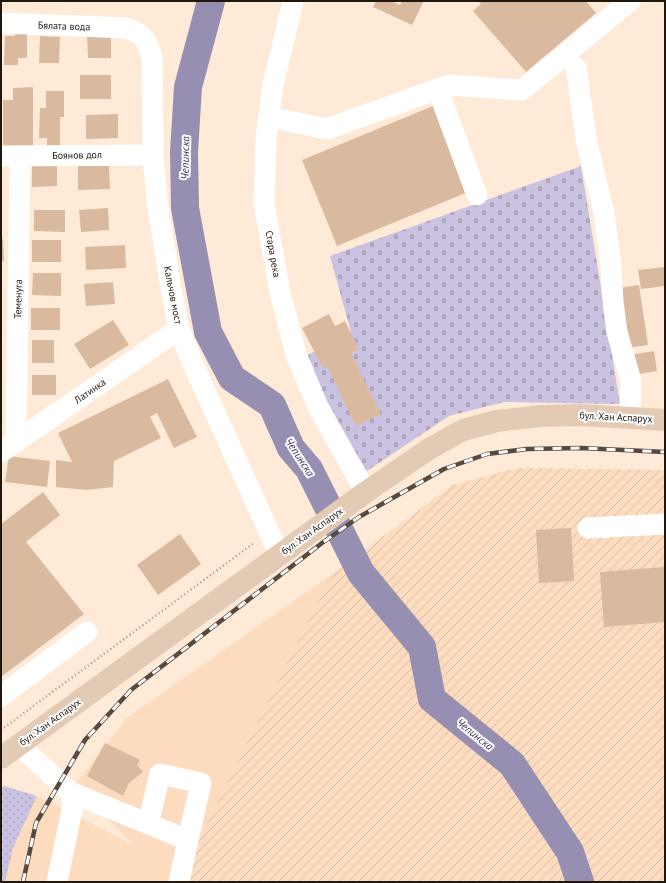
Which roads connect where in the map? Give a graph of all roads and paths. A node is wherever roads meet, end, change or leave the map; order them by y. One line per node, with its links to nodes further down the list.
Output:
1 (293, 1): 7 (street, Стара река)
2 (630, 1): 6 (street)
3 (1, 23): 4 (street, Бялата вода)
4 (127, 28): 8 (street, Калъчов мост)
5 (576, 68): 12 (street)
6 (438, 90): 7 (street); 10 (street)
7 (269, 116): 15 (street, Стара река)
8 (153, 155): 9 (street, Боянов дол); 11 (street, Калъчов мост)
9 (10, 156): 14 (street, Теменуга)
10 (477, 194)
11 (180, 329): 14 (street, Латинка); 18 (street, Калъчов мост)
12 (630, 418): 13 (main road, бул. Хан Аспарух); 15 (main road, бул. Хан Аспарух)
13 (665, 420)
14 (8, 447)
15 (366, 492): 19 (main road, бул. Хан Аспарух)
16 (665, 524): 17 (street)
17 (588, 528)
18 (269, 532): 19 (street, Калъчов мост); 22 (path)
19 (279, 554): 23 (main road, бул. Хан Аспарух)
20 (87, 632): 21 (street)
21 (1, 696)
22 (1, 730)
23 (19, 745): 24 (main road, бул. Хан Аспарух); 25 (street)
24 (1, 758)
25 (70, 792): 26 (street); 28 (street)
26 (148, 824): 27 (street); 27 (street)
27 (188, 840): 29 (street)
28 (57, 882)
29 (179, 882)

